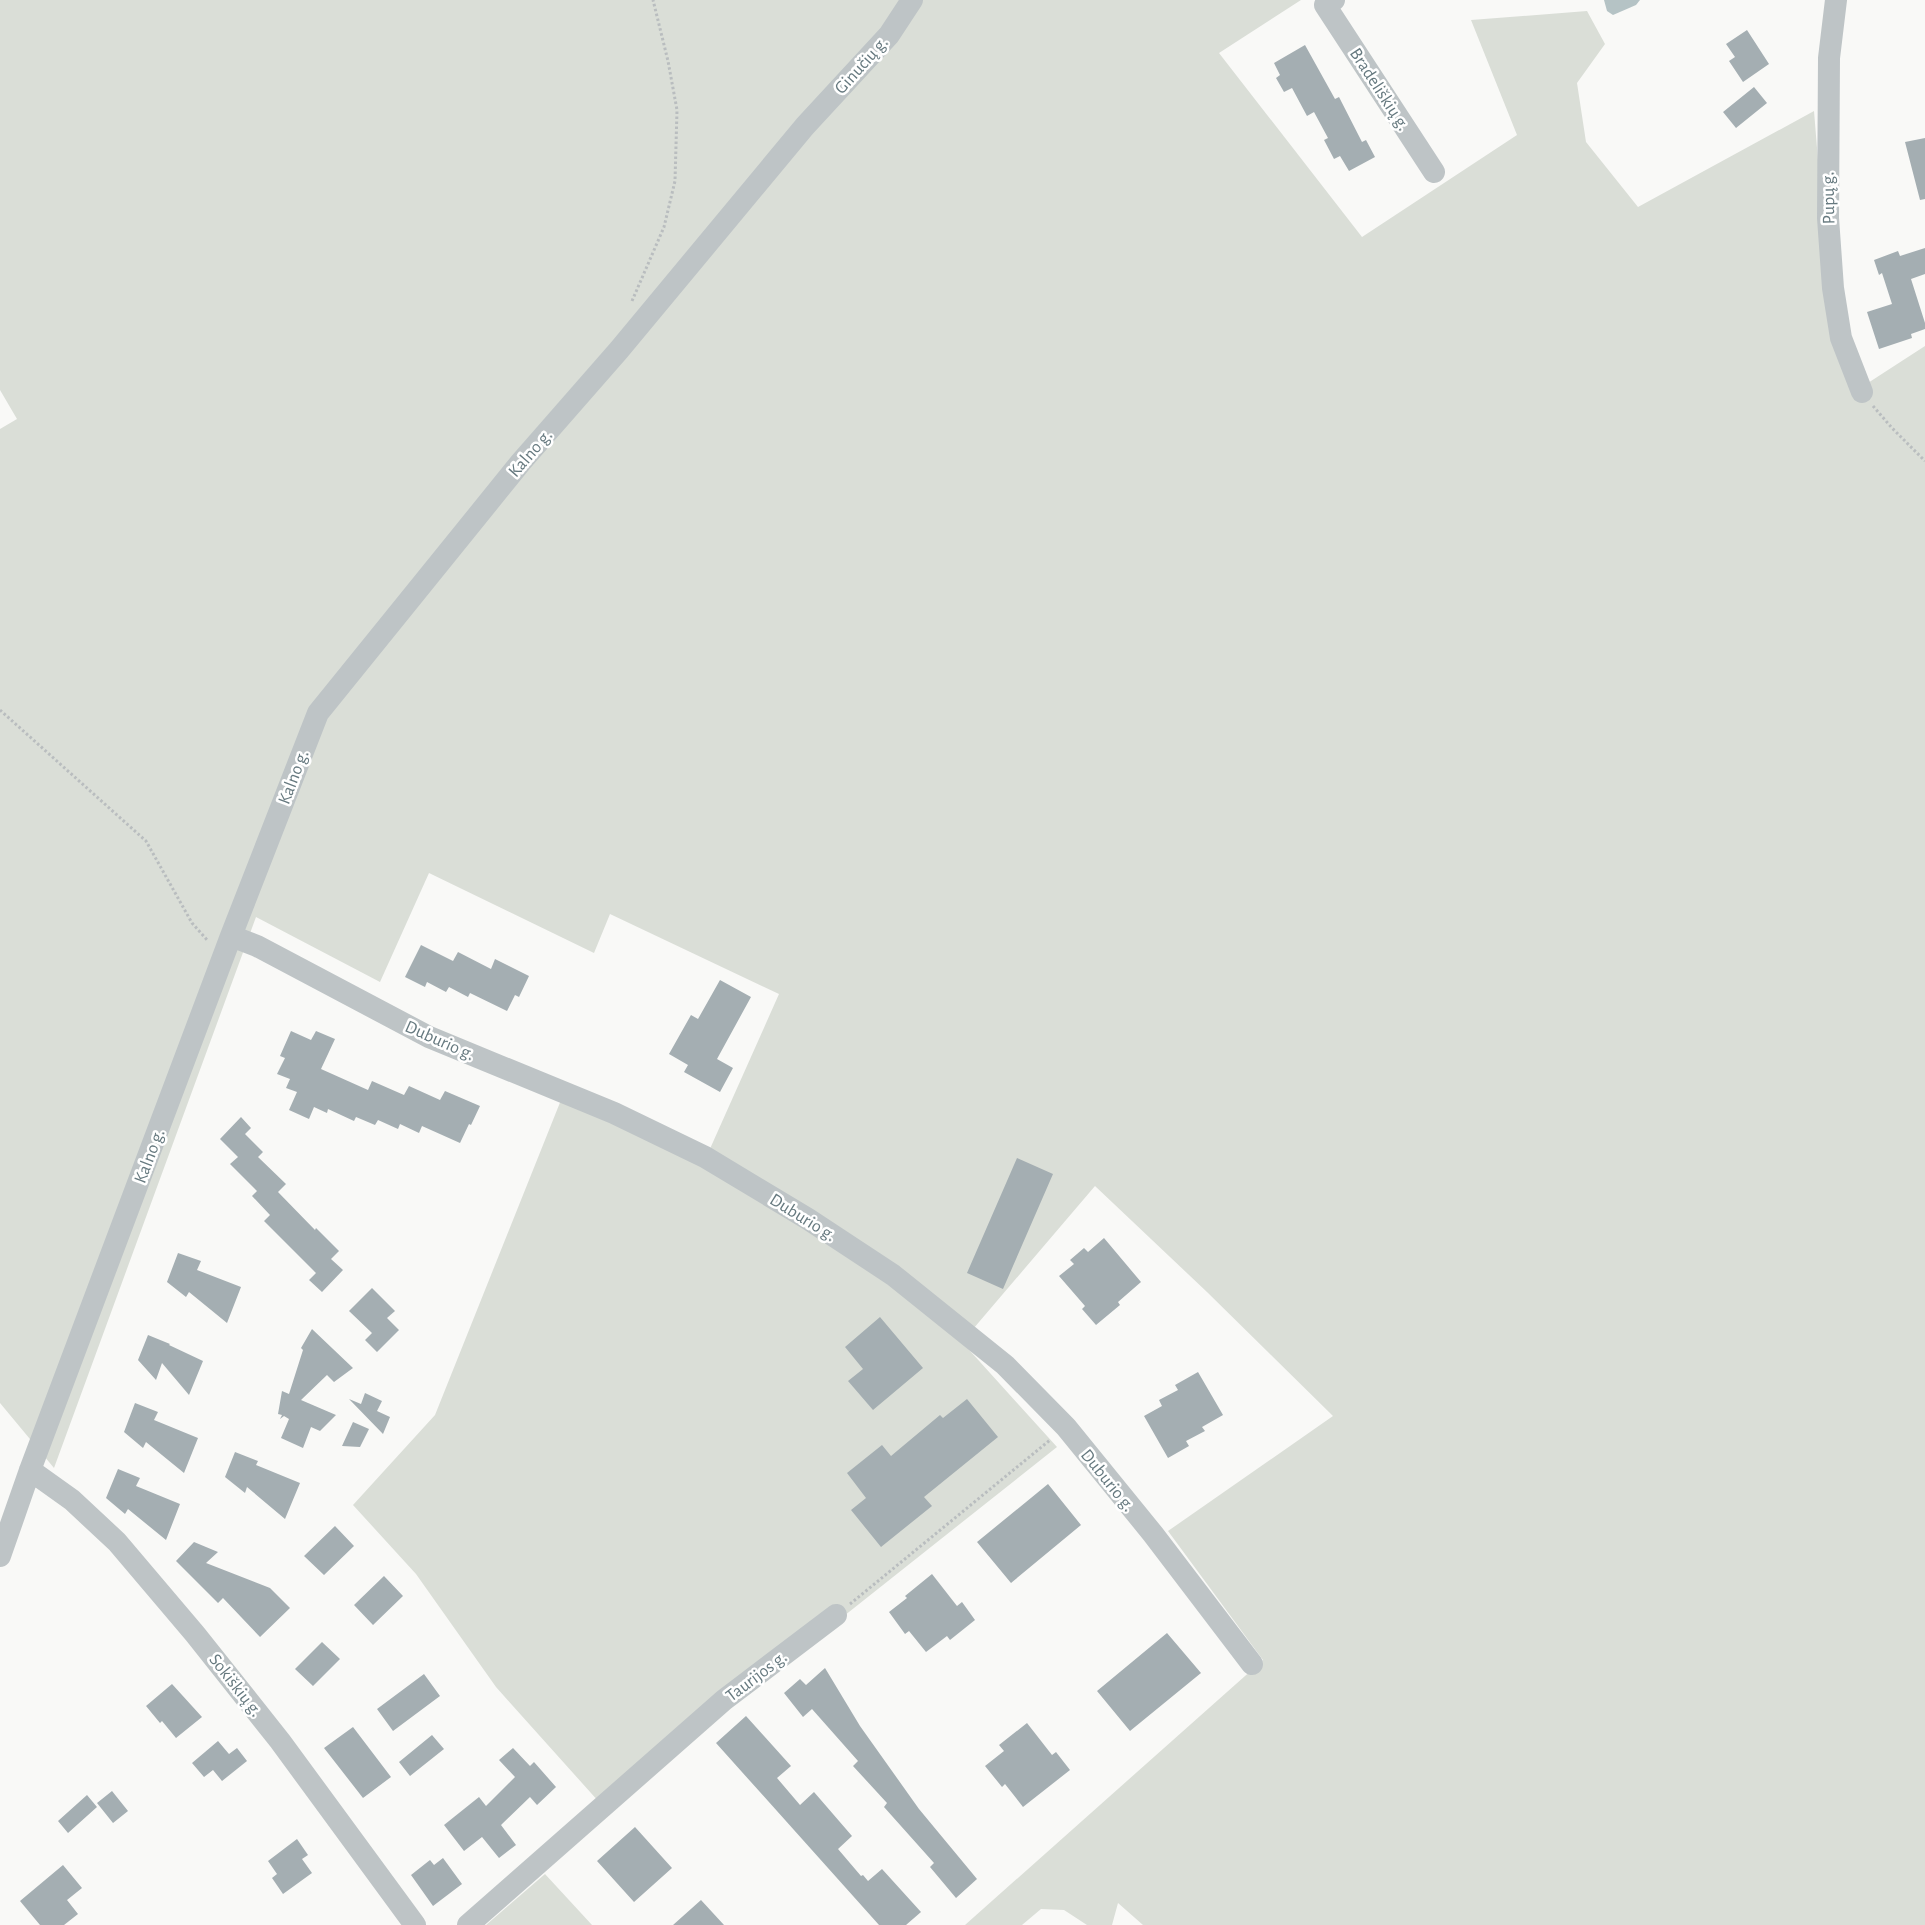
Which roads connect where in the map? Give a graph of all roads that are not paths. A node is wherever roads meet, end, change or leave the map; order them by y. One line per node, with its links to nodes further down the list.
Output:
1 (912, 0): 4 (street, Ginučių g.)
2 (1836, 0): 6 (street, Pupų g.)
3 (1330, 3): 5 (street, Bradeliškių g.)
4 (805, 126): 7 (street, Kalno g.)
5 (1434, 172)
6 (1862, 392)
7 (231, 936): 8 (street, Kalno g.); 11 (street, Duburio g.)
8 (30, 1470): 9 (street, Kalno g.); 12 (street, Sokiškių g.)
9 (0, 1556)
10 (836, 1615): 13 (street, Taurijos g.)
11 (1252, 1664)
12 (415, 1925)
13 (468, 1925)

